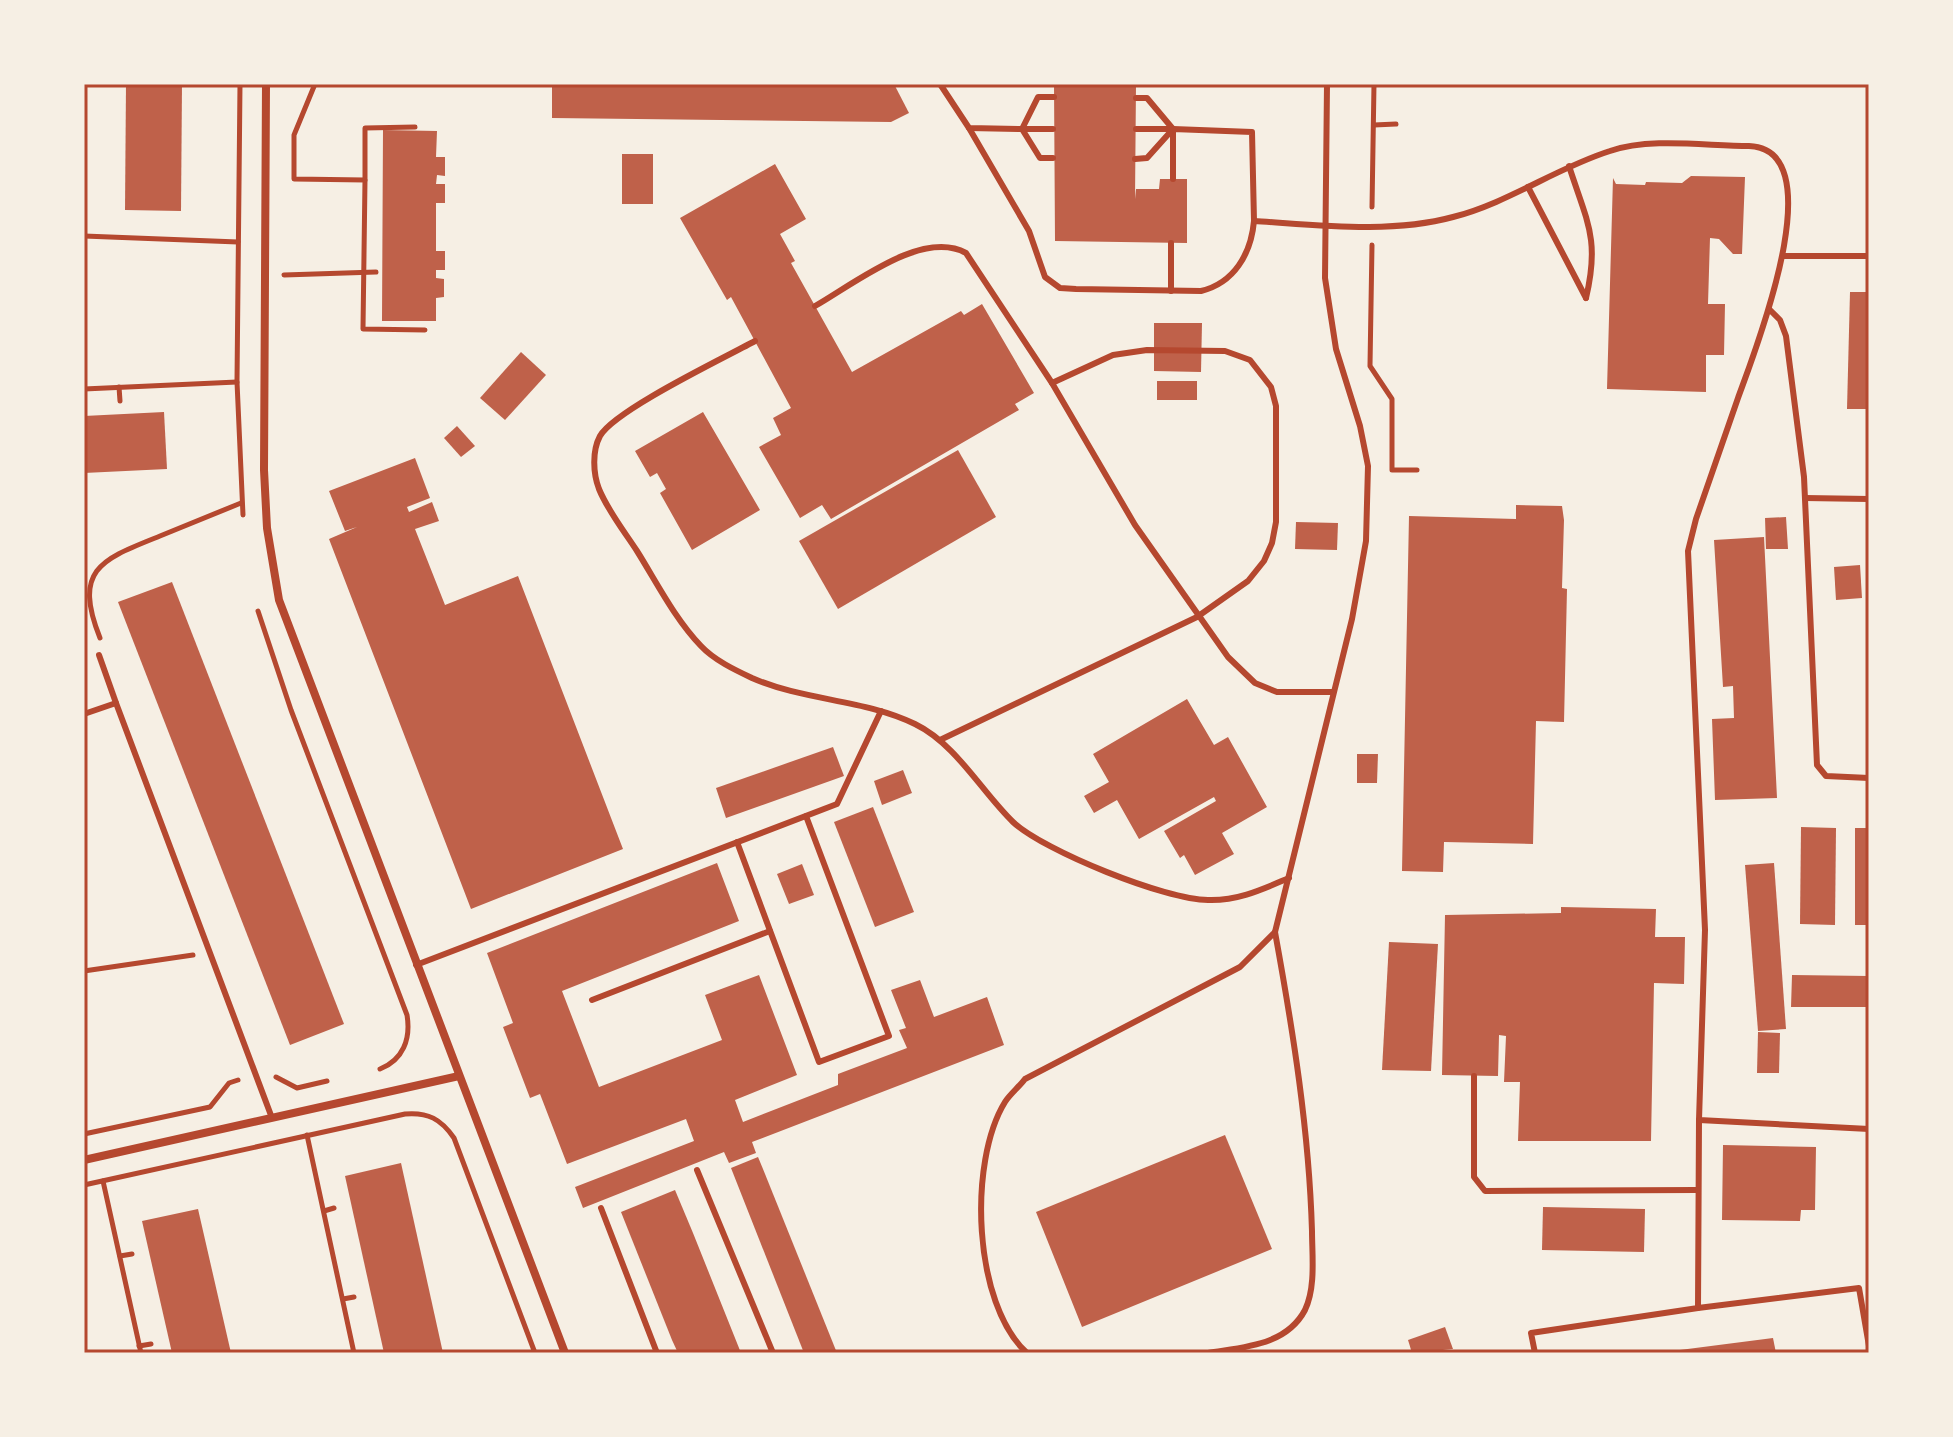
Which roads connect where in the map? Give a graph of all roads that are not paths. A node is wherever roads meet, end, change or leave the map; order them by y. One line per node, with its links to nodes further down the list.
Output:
1 (266, 84): 41 (street)
2 (940, 84): 6 (lane)
3 (1327, 84): 17 (lane)
4 (1054, 97): 7 (lane)
5 (1136, 98): 10 (lane)
6 (969, 128): 7 (lane); 21 (lane)
7 (1022, 129): 8 (lane); 11 (lane)
8 (1053, 129)
9 (1136, 129): 10 (lane)
10 (1173, 129): 12 (lane); 14 (lane); 16 (lane)
11 (1053, 158)
12 (1135, 159)
13 (1569, 166): 15 (lane); 15 (lane); 19 (lane)
14 (1173, 179)
15 (1528, 187): 17 (lane)
16 (1254, 221): 17 (lane); 21 (lane)
17 (1325, 225): 30 (lane)
18 (1171, 243): 21 (lane)
19 (1784, 256): 20 (lane); 23 (lane)
20 (1869, 256)
21 (1171, 291)
22 (815, 306): 25 (lane)
23 (1770, 310): 26 (lane); 46 (lane)
24 (755, 341): 32 (lane)
25 (1052, 383): 28 (lane); 28 (lane)
26 (1805, 498): 27 (lane); 35 (lane)
27 (1869, 499)
28 (1197, 617): 30 (lane); 34 (lane)
29 (99, 655): 31 (lane)
30 (1332, 692): 38 (lane)
31 (116, 703): 33 (lane); 45 (lane)
32 (881, 711): 34 (lane); 36 (lane)
33 (84, 714)
34 (940, 740): 38 (lane)
35 (1869, 778)
36 (806, 816): 37 (lane); 39 (lane)
37 (737, 842): 39 (lane); 41 (lane)
38 (1289, 878): 40 (lane)
39 (770, 931): 42 (lane)
40 (1275, 932): 57 (lane); 58 (lane)
41 (416, 965): 43 (street)
42 (592, 1000)
43 (459, 1076): 45 (street); 54 (street)
44 (1474, 1076): 50 (lane)
45 (272, 1118): 48 (street)
46 (1699, 1120): 47 (lane); 50 (lane)
47 (1869, 1129)
48 (84, 1160)
49 (697, 1170): 56 (lane)
50 (1696, 1190): 52 (lane)
51 (601, 1208): 55 (lane)
52 (1698, 1308): 53 (lane); 59 (lane)
53 (1869, 1346)
54 (565, 1353)
55 (657, 1353)
56 (773, 1353)
57 (1027, 1353)
58 (1208, 1353)
59 (1535, 1353)

